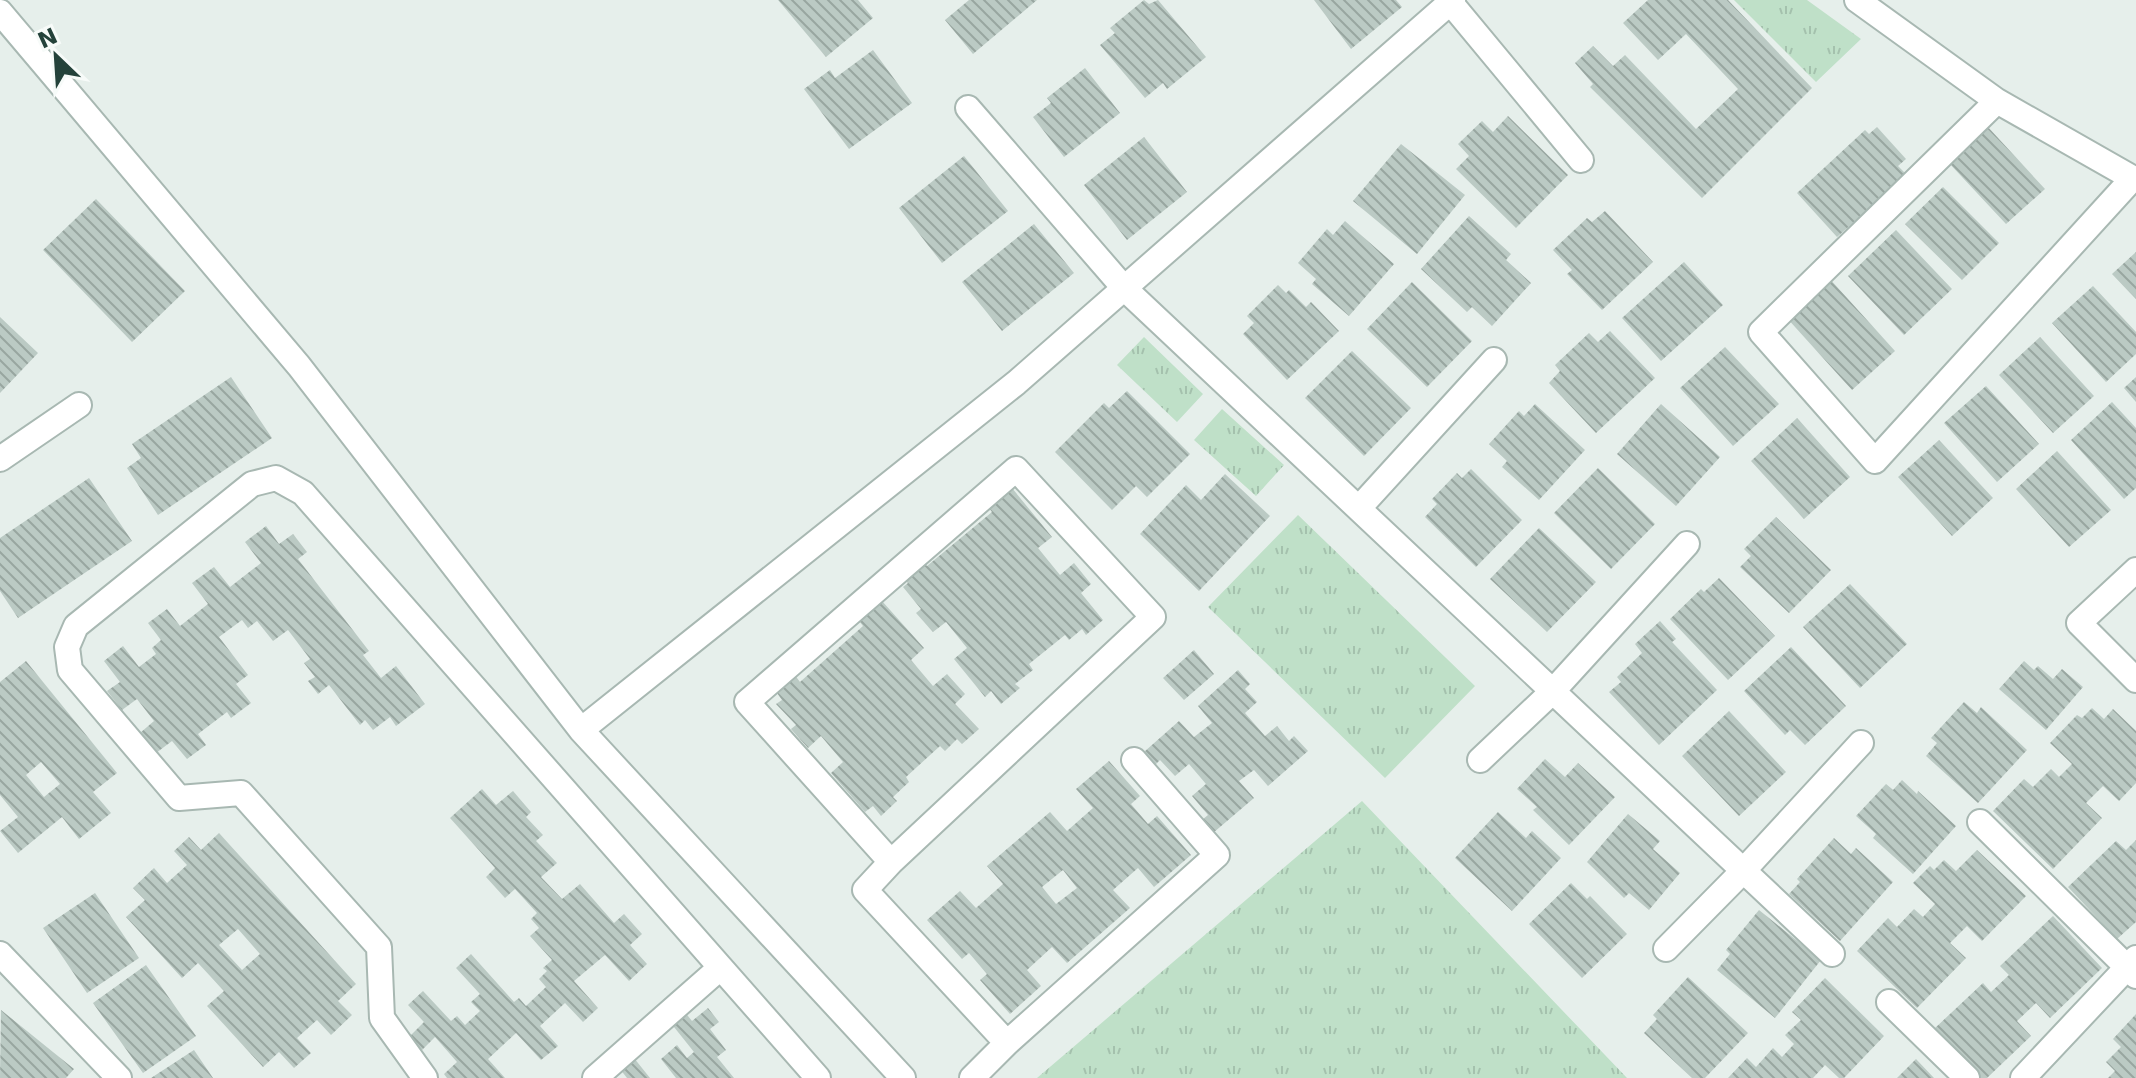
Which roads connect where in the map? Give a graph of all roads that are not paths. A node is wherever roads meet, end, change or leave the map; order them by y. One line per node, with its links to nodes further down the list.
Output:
1 (1857, 0): 4 (street)
2 (1451, 1): 6 (street); 8 (street)
3 (0, 12): 17 (street)
4 (1997, 101): 7 (street); 7 (street)
5 (968, 108): 8 (street)
6 (1581, 160)
7 (2135, 179)
8 (1124, 288): 12 (street); 17 (street)
9 (1494, 360): 12 (street)
10 (79, 405): 11 (street)
11 (0, 459)
12 (1359, 508): 16 (street)
13 (1687, 544): 16 (street)
14 (2136, 570): 15 (street)
15 (2136, 680)
16 (1552, 692): 20 (street); 23 (street)
17 (581, 730): 35 (street)
18 (1861, 743): 23 (street)
19 (1134, 760): 30 (street)
20 (1480, 760)
21 (1980, 822): 27 (street)
22 (891, 862): 22 (street); 30 (street)
23 (1743, 871): 24 (street); 26 (street)
24 (1666, 949)
25 (0, 954): 31 (street)
26 (1832, 954)
27 (2133, 967): 38 (street)
28 (720, 968): 32 (street); 33 (street); 34 (street)
29 (1889, 1002): 37 (street)
30 (1007, 1043): 36 (street)
31 (119, 1078)
32 (425, 1078)
33 (595, 1078)
34 (818, 1078)
35 (903, 1078)
36 (972, 1078)
37 (1967, 1078)
38 (2023, 1078)

